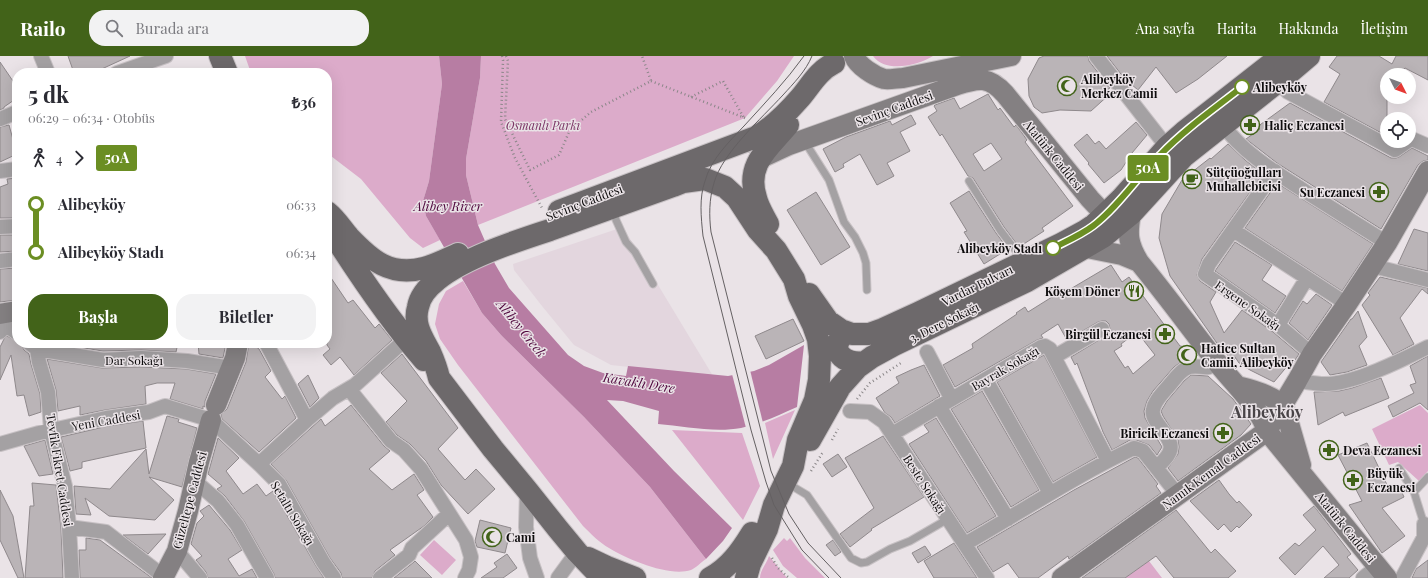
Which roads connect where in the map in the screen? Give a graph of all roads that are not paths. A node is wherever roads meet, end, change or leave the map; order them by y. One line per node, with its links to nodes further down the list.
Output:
1 (41, 56): 11 (street)
2 (166, 56): 12 (street)
3 (220, 56): 13 (main road)
4 (854, 56): 5 (main road)
5 (1011, 56)
6 (1022, 56): 15 (main road)
7 (1096, 56): 23 (street)
8 (1281, 56): 23 (main road, Vardar Bulvarı)
9 (1309, 56): 14 (main road)
10 (835, 59): 24 (main road); 38 (main road, Sevinç Caddesi)
11 (46, 68)
12 (131, 68)
13 (225, 68)
14 (1278, 82): 18 (main road); 21 (street)
15 (1005, 94): 19 (main road, Sevinç Caddesi); 32 (main road, Atatürk Caddesi)
16 (12, 114): 17 (street)
17 (0, 119)
18 (1223, 125): 28 (street); 30 (main road)
19 (804, 140): 24 (main road, Sevinç Caddesi); 53 (lane)
20 (1416, 141): 22 (street)
21 (1380, 142)
22 (1428, 146)
23 (1167, 147): 32 (main road, Vardar Bulvarı)
24 (759, 159): 42 (main road)
25 (12, 170): 27 (street)
26 (1428, 170): 39 (main road, Namık Kemal Caddesi)
27 (0, 171)
28 (1275, 171): 36 (street, Ergene Sokağı); 39 (street)
29 (969, 182): 45 (lane)
30 (1137, 207): 32 (main road); 41 (main road, 3. Dere Sokağı); 46 (main road, Atatürk Caddesi)
31 (613, 208): 38 (main road, Sevinç Caddesi); 42 (main road, Sevinç Caddesi); 52 (lane)
32 (1105, 215): 40 (main road, Vardar Bulvarı)
33 (332, 216): 48 (main road)
34 (12, 226): 35 (street)
35 (0, 227)
36 (1233, 230): 49 (street); 55 (street, Ergene Sokağı)
37 (332, 233): 58 (main road)
38 (508, 238): 48 (main road)
39 (1387, 243): 47 (main road, Namık Kemal Caddesi)
40 (1060, 244): 41 (main road); 45 (main road, Vardar Bulvarı)
41 (1087, 248): 46 (main road); 67 (main road, 3. Dere Sokağı)
42 (776, 250): 50 (main road)
43 (12, 259): 44 (street)
44 (0, 261)
45 (1024, 262): 57 (main road, Vardar Bulvarı)
46 (1139, 262): 68 (main road, Atatürk Caddesi)
47 (1373, 266): 51 (street); 54 (main road, Namık Kemal Caddesi)
48 (444, 267): 70 (main road)
49 (1307, 278): 54 (street); 55 (street)
50 (794, 279): 57 (main road, Vardar Bulvarı); 91 (main road)
51 (1428, 280)
52 (653, 284)
53 (866, 290)
54 (1347, 304): 65 (main road, Namık Kemal Caddesi)
55 (1278, 325): 65 (street, Ergene Sokağı)
56 (1102, 329): 66 (street)
57 (846, 332): 67 (main road)
58 (406, 339): 70 (main road); 74 (street)
59 (1428, 347): 72 (street)
60 (34, 348): 81 (street, Tevfik Fikret Caddesi)
61 (43, 348): 69 (street, Dar Sokağı)
62 (237, 348): 69 (main road, Güzeltepe Caddesi)
63 (269, 348): 80 (street)
64 (927, 352): 75 (street)
65 (1312, 354): 72 (main road, Namık Kemal Caddesi)
66 (1054, 357): 71 (street, Bayrak Sokağı); 85 (street, Bayrak Sokağı)
67 (865, 362): 91 (main road, 3. Dere Sokağı)
68 (1218, 363): 73 (main road, Atatürk Caddesi); 87 (street)
69 (231, 368): 79 (main road, Güzeltepe Caddesi)
70 (439, 378): 93 (main road)
71 (986, 380): 75 (street, Bayrak Sokağı); 95 (street)
72 (1297, 381): 76 (main road, Namık Kemal Caddesi)
73 (1237, 386): 76 (main road); 82 (main road, Atatürk Caddesi)
74 (350, 389): 80 (street); 98 (street)
75 (951, 398): 77 (street, Bayrak Sokağı)
76 (1283, 405): 82 (main road, Namık Kemal Caddesi); 89 (main road, Atatürk Caddesi)
77 (939, 406): 83 (street, Bayrak Sokağı); 100 (street)
78 (850, 411): 83 (street, Beste Sokağı)
79 (214, 413): 81 (street, Yeni Caddesi); 86 (street, Setaltı Sokağı); 92 (main road, Güzeltepe Caddesi)
80 (307, 420): 86 (street)
81 (51, 430): 84 (street, Yeni Caddesi); 102 (street, Tevfik Fikret Caddesi)
82 (1267, 431): 89 (main road, Atatürk Caddesi); 96 (main road, Namık Kemal Caddesi)
83 (892, 434): 99 (street, Beste Sokağı)
84 (0, 444)
85 (1108, 461): 87 (street); 95 (street)
86 (259, 464): 112 (street, Setaltı Sokağı)
87 (1157, 467): 96 (street)
88 (1399, 468): 94 (lane)
89 (1305, 477): 106 (main road, Atatürk Caddesi)
90 (1428, 477): 94 (lane)
91 (793, 480): 97 (main road); 99 (lane)
92 (195, 481): 104 (main road, Güzeltepe Caddesi); 111 (street)
93 (527, 490): 105 (main road); 114 (street)
94 (1414, 492): 101 (lane)
95 (1050, 493): 100 (street)
96 (1178, 495): 121 (main road, Namık Kemal Caddesi)
97 (774, 505): 118 (main road); 119 (main road)
98 (449, 514): 108 (street); 113 (street)
99 (948, 519): 103 (street, Beste Sokağı)
100 (1008, 519): 103 (street)
101 (1424, 524): 122 (street)
102 (69, 527): 107 (street); 109 (street, Tevfik Fikret Caddesi)
103 (965, 544): 120 (street, Beste Sokağı)
104 (177, 551): 107 (main road, Güzeltepe Caddesi); 110 (street)
105 (576, 552): 115 (street); 116 (main road); 117 (main road)
106 (1376, 574)
107 (162, 577)
108 (384, 577)
109 (72, 578)
110 (200, 578)
111 (267, 578)
112 (334, 578)
113 (465, 578)
114 (537, 578)
115 (558, 578)
116 (602, 578)
117 (635, 578)
118 (710, 578)
119 (746, 578)
120 (987, 578)
121 (1062, 578)
122 (1402, 578)

